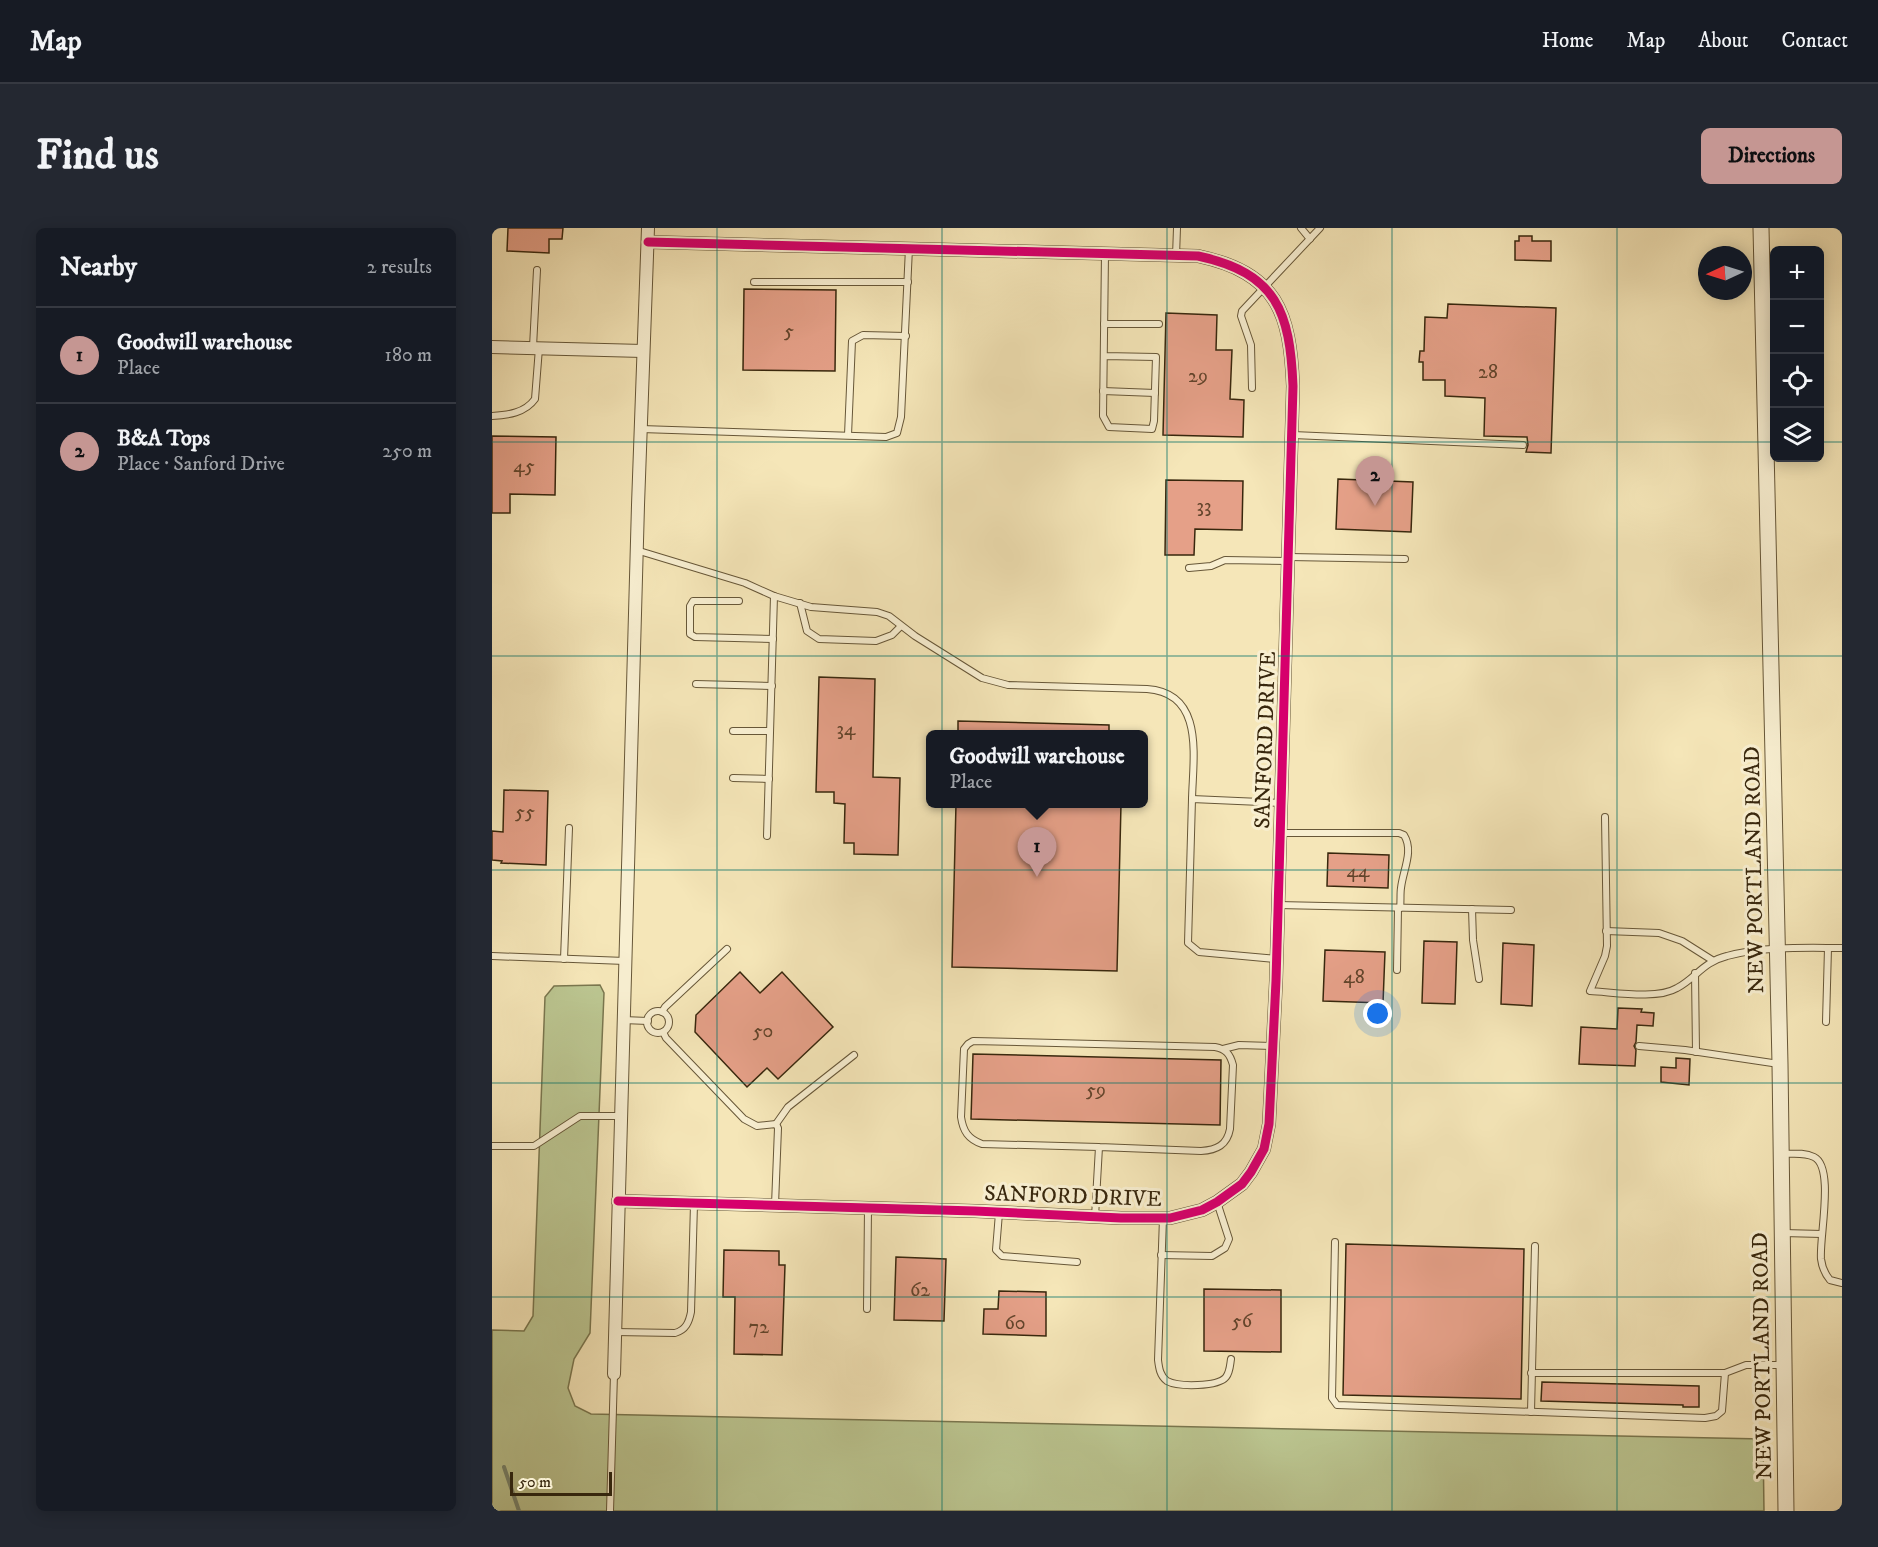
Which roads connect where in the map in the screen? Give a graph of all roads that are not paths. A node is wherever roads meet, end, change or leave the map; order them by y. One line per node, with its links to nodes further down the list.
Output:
1 (648, 228): 7 (street)
2 (1177, 228): 10 (lane)
3 (1301, 228): 6 (lane)
4 (1320, 228): 6 (lane)
5 (1761, 228): 59 (street, NEW PORTLAND ROAD)
6 (1310, 238): 14 (lane)
7 (648, 242): 8 (street, SANFORD DRIVE); 20 (street)
8 (909, 248): 9 (street, SANFORD DRIVE); 13 (lane)
9 (1105, 254): 10 (street, SANFORD DRIVE); 15 (lane)
10 (1176, 256): 14 (street, SANFORD DRIVE)
11 (537, 270): 19 (lane)
12 (754, 282): 13 (lane)
13 (908, 282): 17 (lane)
14 (1264, 288): 22 (lane); 28 (street, SANFORD DRIVE)
15 (1104, 324): 16 (lane); 21 (lane)
16 (1160, 324)
17 (906, 336): 27 (lane); 27 (lane)
18 (492, 347): 19 (street)
19 (536, 348): 20 (street); 25 (lane)
20 (643, 351): 26 (street)
21 (1104, 356): 23 (lane); 24 (lane)
22 (1252, 388)
23 (1103, 391): 24 (lane); 24 (lane)
24 (1155, 393)
25 (492, 416)
26 (640, 429): 27 (lane); 30 (street)
27 (848, 435)
28 (1293, 435): 29 (lane); 31 (street, SANFORD DRIVE)
29 (1522, 445)
30 (636, 550): 34 (lane); 64 (street)
31 (1289, 559): 32 (lane); 33 (lane); 46 (street, SANFORD DRIVE)
32 (1405, 559)
33 (1188, 568)
34 (774, 596): 36 (lane); 38 (lane)
35 (739, 601): 38 (lane)
36 (800, 603): 37 (lane); 37 (lane)
37 (901, 626): 45 (lane)
38 (773, 639): 40 (lane)
39 (696, 684): 40 (lane)
40 (772, 686): 42 (lane)
41 (733, 731): 42 (lane)
42 (770, 731): 44 (lane)
43 (733, 778): 44 (lane)
44 (769, 779): 50 (lane)
45 (1192, 799): 46 (lane); 62 (lane)
46 (1282, 803): 49 (street, SANFORD DRIVE)
47 (1605, 817): 55 (lane)
48 (569, 828): 61 (lane)
49 (1281, 833): 51 (street, SANFORD DRIVE); 52 (lane)
50 (767, 836)
51 (1278, 905): 52 (lane); 62 (street, SANFORD DRIVE)
52 (1399, 908): 53 (lane); 65 (lane)
53 (1472, 909): 54 (lane); 67 (lane)
54 (1511, 910)
55 (1606, 931): 63 (lane); 66 (lane)
56 (1828, 948): 57 (lane); 59 (lane); 71 (lane)
57 (1842, 948)
58 (727, 949): 68 (lane)
59 (1777, 950): 63 (lane); 78 (street, NEW PORTLAND ROAD)
60 (492, 957): 61 (lane)
61 (564, 959): 64 (lane)
62 (1277, 959): 73 (street, SANFORD DRIVE)
63 (1712, 960): 66 (lane)
64 (625, 961): 69 (street)
65 (1397, 970)
66 (1695, 973): 76 (lane)
67 (1479, 979)
68 (662, 1012): 70 (lane); 72 (lane)
69 (623, 1020): 70 (lane); 79 (street)
70 (648, 1021): 72 (lane)
71 (1826, 1022)
72 (663, 1032): 80 (lane)
73 (1273, 1046): 75 (lane); 85 (street, SANFORD DRIVE)
74 (1639, 1046): 76 (lane)
75 (1223, 1049): 82 (lane); 82 (lane)
76 (1696, 1052): 78 (lane)
77 (854, 1055): 80 (lane)
78 (1780, 1065): 83 (street, NEW PORTLAND ROAD)
79 (620, 1116): 81 (lane); 84 (street)
80 (776, 1124): 87 (lane)
81 (492, 1146)
82 (1098, 1147): 90 (lane)
83 (1781, 1154): 92 (street, NEW PORTLAND ROAD); 93 (lane)
84 (618, 1201): 86 (street, SANFORD DRIVE); 100 (street)
85 (1217, 1202): 91 (street, SANFORD DRIVE); 96 (lane)
86 (694, 1203): 87 (street, SANFORD DRIVE); 100 (lane)
87 (775, 1206): 88 (street, SANFORD DRIVE)
88 (868, 1208): 89 (street, SANFORD DRIVE); 99 (lane)
89 (999, 1212): 90 (street, SANFORD DRIVE); 97 (lane)
90 (1095, 1217): 91 (street, SANFORD DRIVE)
91 (1163, 1218): 96 (lane)
92 (1782, 1233): 93 (lane); 102 (street, NEW PORTLAND ROAD)
93 (1822, 1234): 98 (lane)
94 (1335, 1242): 106 (lane)
95 (1535, 1246): 103 (lane)
96 (1161, 1255): 101 (lane)
97 (1077, 1262)
98 (1842, 1283)
99 (867, 1309)
100 (615, 1332): 105 (street)
101 (1231, 1359)
102 (1784, 1365): 104 (lane); 108 (street, NEW PORTLAND ROAD)
103 (1531, 1373): 104 (lane); 106 (lane)
104 (1725, 1373): 106 (lane)
105 (614, 1374): 107 (lane)
106 (1531, 1412)
107 (610, 1511)
108 (1786, 1511)

